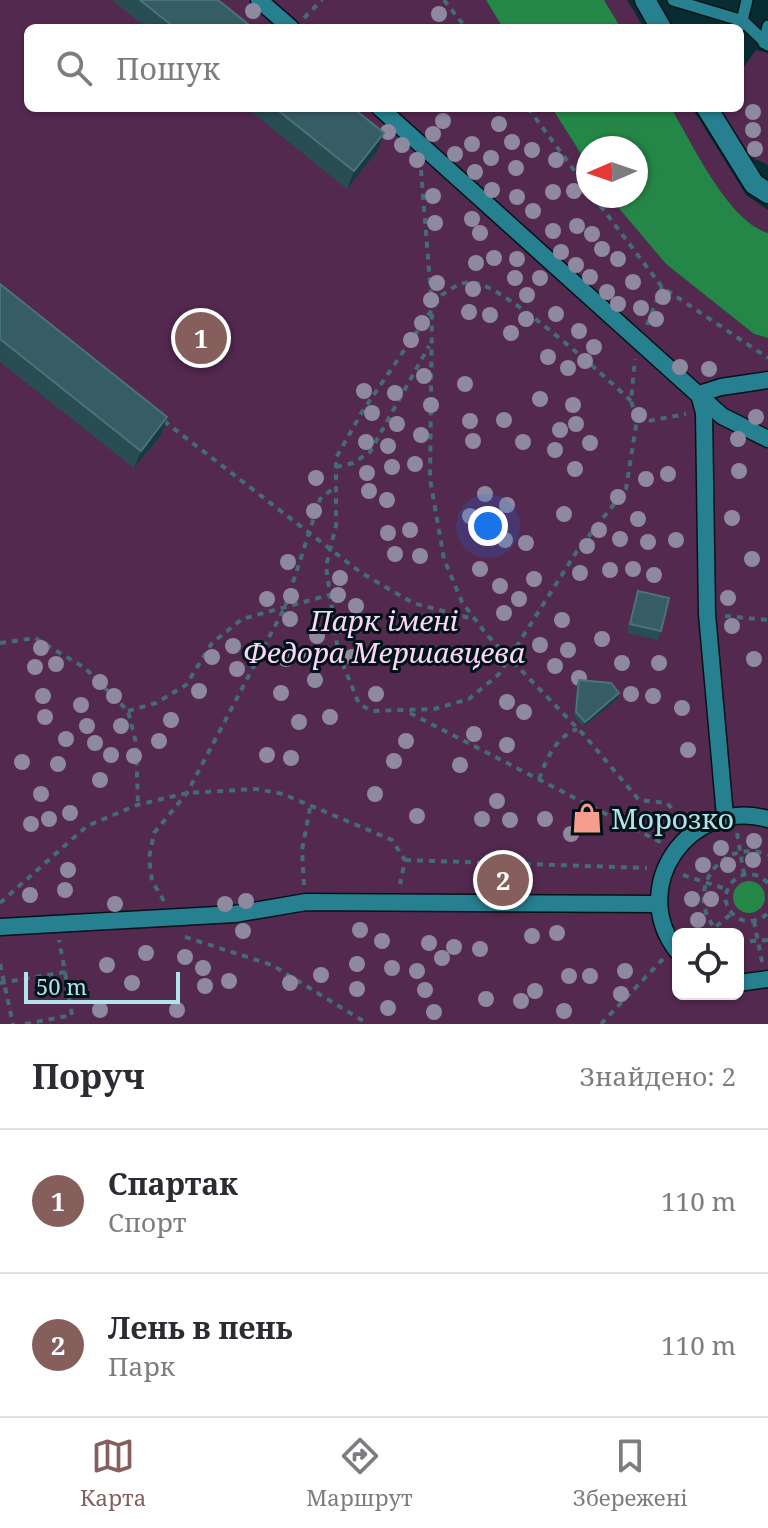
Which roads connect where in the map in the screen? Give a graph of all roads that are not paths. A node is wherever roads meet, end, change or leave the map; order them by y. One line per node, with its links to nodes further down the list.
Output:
1 (259, 0): 5 (street)
2 (645, 0): 6 (street)
3 (673, 0): 7 (lane)
4 (747, 0): 8 (lane)
5 (287, 24)
6 (659, 24)
7 (738, 24)
8 (741, 24)
9 (768, 26): 11 (lane)
10 (744, 27): 11 (lane)
11 (766, 44)
12 (384, 112): 16 (street)
13 (713, 112): 14 (street)
14 (768, 193)
15 (768, 380): 16 (street)
16 (699, 394): 17 (street); 19 (street)
17 (768, 439)
18 (767, 814): 19 (street)
19 (730, 816): 20 (street)
20 (659, 904): 21 (street); 22 (street)
21 (0, 927)
22 (672, 941)
23 (766, 979): 24 (street)
24 (744, 982)

